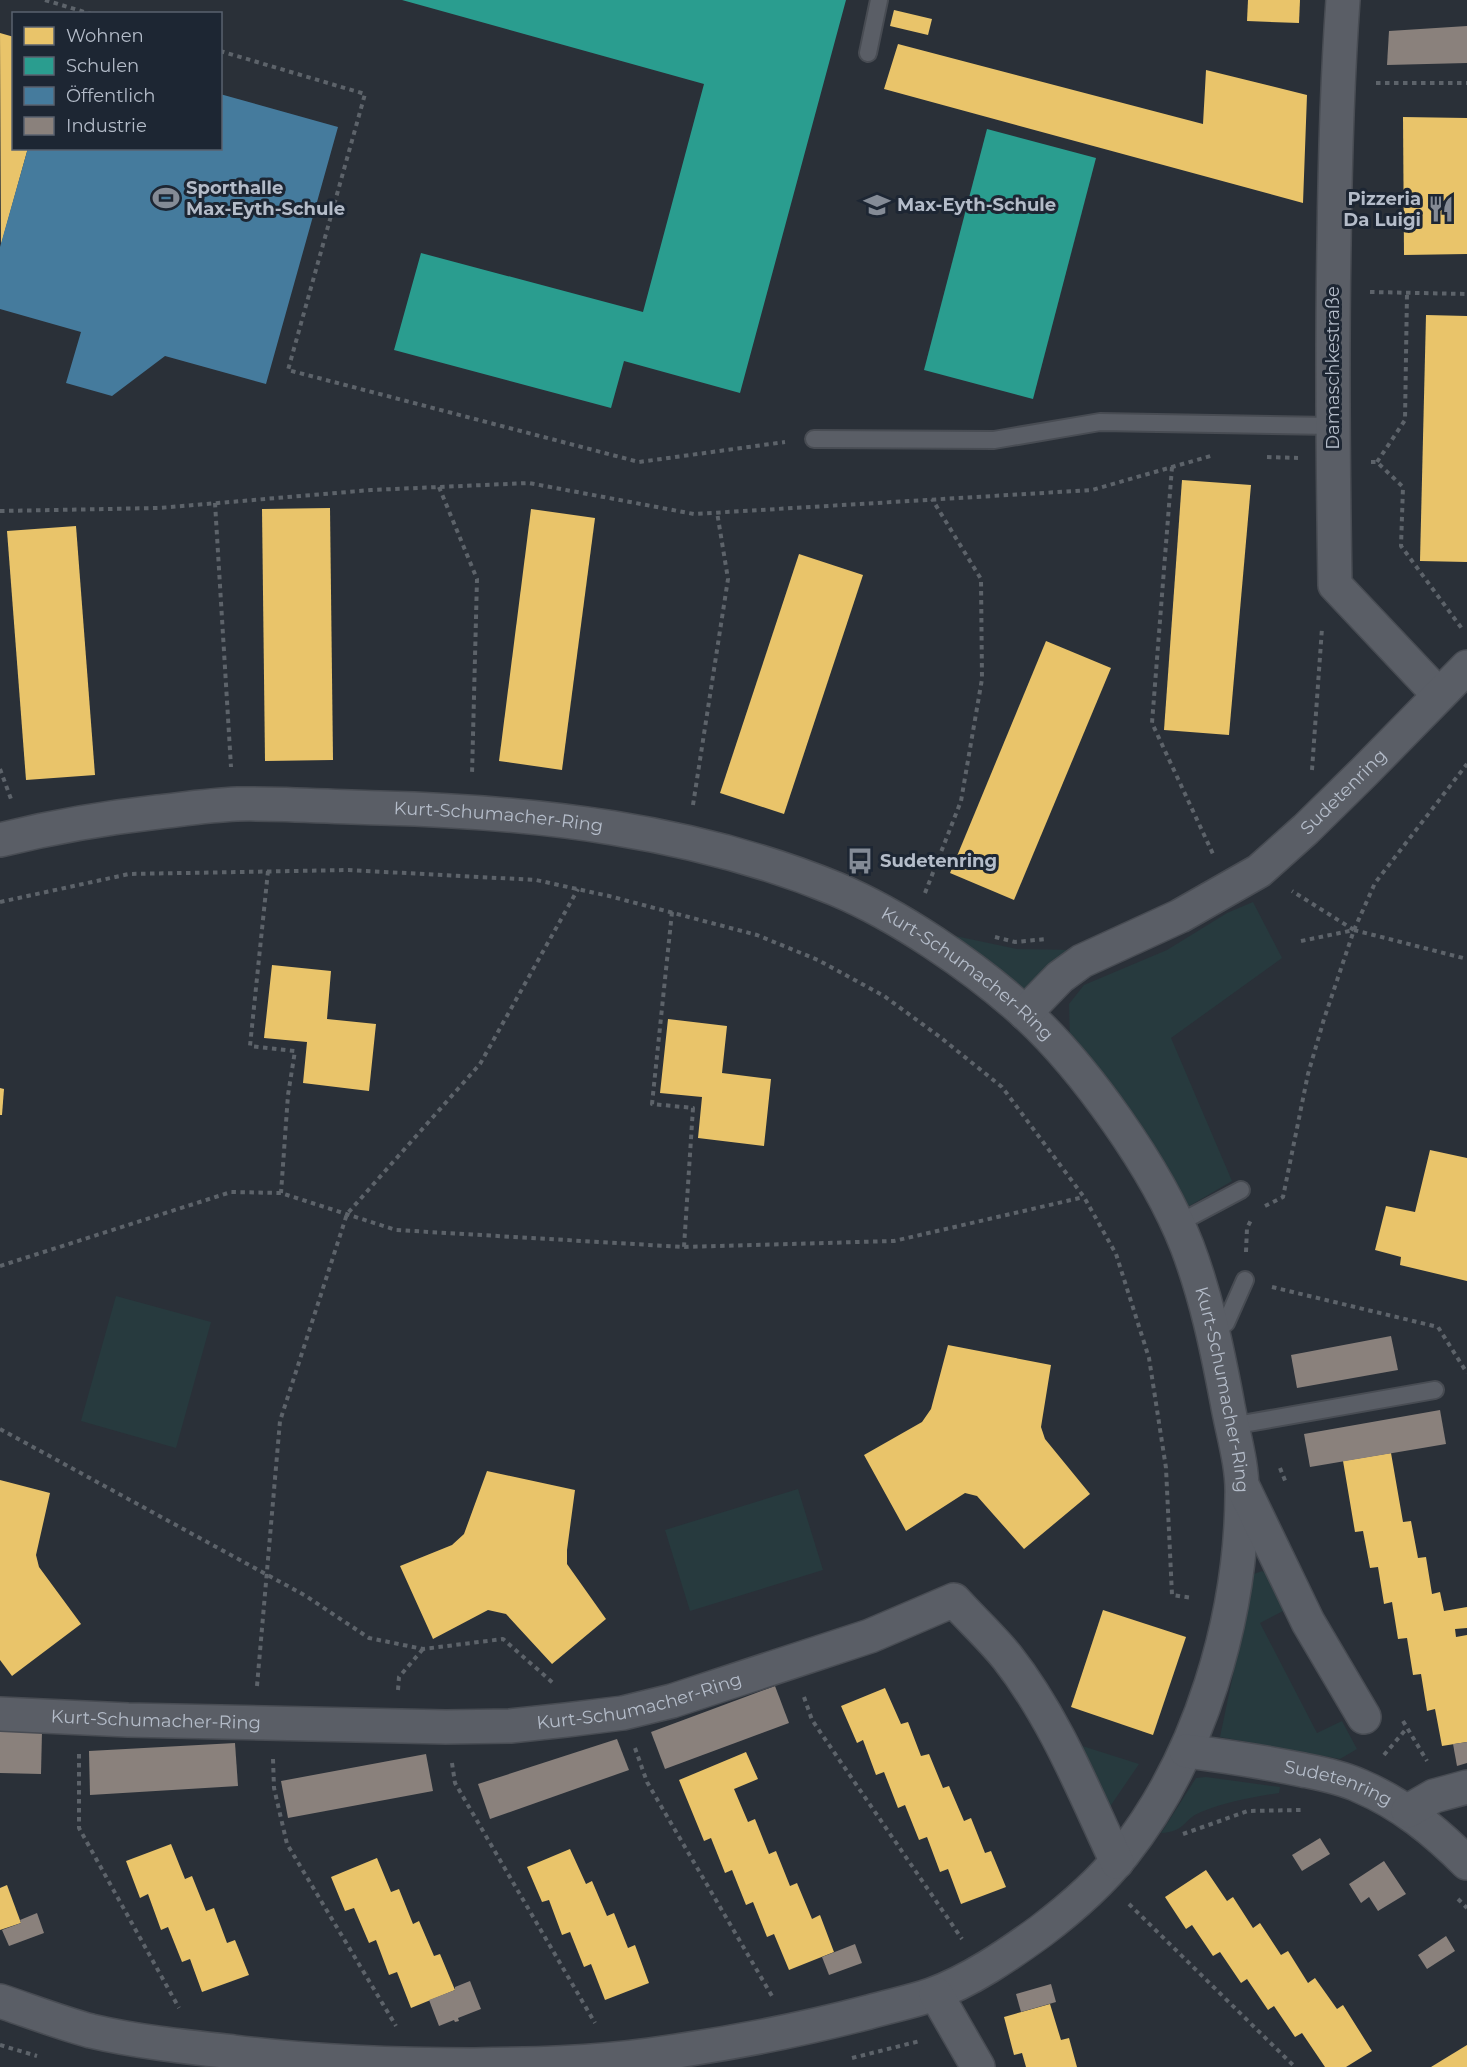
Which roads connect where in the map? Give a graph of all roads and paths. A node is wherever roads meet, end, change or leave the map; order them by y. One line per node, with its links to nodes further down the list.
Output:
1 (45, 0): 4 (path)
2 (879, 0): 6 (lane)
3 (1343, 0): 8 (street, Damaschkestraße)
4 (84, 12)
5 (222, 52): 13 (path)
6 (868, 53)
7 (1467, 82): 8 (path)
8 (1337, 84): 9 (street, Damaschkestraße)
9 (1334, 292): 10 (path); 12 (street, Damaschkestraße)
10 (1407, 293): 11 (path); 17 (path)
11 (1467, 294)
12 (1332, 426): 13 (lane); 16 (street, Damaschkestraße)
13 (814, 439)
14 (1223, 456): 18 (path)
15 (1256, 457): 16 (path)
16 (1332, 459): 17 (path); 27 (street, Damaschkestraße)
17 (1377, 462): 25 (path)
18 (1172, 467): 20 (path); 34 (path)
19 (439, 487): 21 (path); 23 (path); 31 (path)
20 (932, 499): 23 (path); 38 (path)
21 (215, 503): 22 (path); 30 (path)
22 (0, 511)
23 (717, 512): 33 (path)
24 (1323, 617): 29 (path)
25 (1467, 636)
26 (1467, 667): 27 (street, Sudetenring)
27 (1438, 694): 36 (street, Sudetenring)
28 (1467, 764): 41 (path)
29 (1311, 781)
30 (233, 804): 31 (street, Kurt-Schumacher-Ring); 32 (street, Kurt-Schumacher-Ring)
31 (470, 812): 33 (street, Kurt-Schumacher-Ring)
32 (0, 840)
33 (686, 842): 46 (street, Kurt-Schumacher-Ring)
34 (1214, 856)
35 (268, 871): 37 (path); 39 (path); 48 (path)
36 (1259, 871): 41 (path); 46 (street, Sudetenring)
37 (578, 889): 40 (path); 50 (path)
38 (924, 895)
39 (0, 902)
40 (672, 912): 49 (path); 52 (path)
41 (1354, 930): 44 (path); 45 (path); 54 (path)
42 (992, 936): 43 (path)
43 (1048, 939)
44 (1301, 941)
45 (1467, 959)
46 (1025, 1013): 51 (street, Kurt-Schumacher-Ring)
47 (1241, 1190): 51 (lane)
48 (281, 1193): 50 (path); 53 (path)
49 (1084, 1197): 52 (path); 62 (path)
50 (347, 1214): 52 (path); 61 (path)
51 (1177, 1224): 55 (street, Kurt-Schumacher-Ring)
52 (684, 1247)
53 (0, 1266)
54 (1245, 1281): 55 (lane); 56 (path)
55 (1214, 1331): 58 (street, Kurt-Schumacher-Ring)
56 (1467, 1373)
57 (1435, 1390): 58 (lane)
58 (1231, 1426): 60 (street, Kurt-Schumacher-Ring)
59 (0, 1429): 61 (path)
60 (1243, 1487): 62 (street, Kurt-Schumacher-Ring); 66 (street)
61 (267, 1574): 68 (path); 69 (path)
62 (1231, 1604): 71 (street, Kurt-Schumacher-Ring)
63 (793, 1662): 64 (street, Kurt-Schumacher-Ring); 77 (street, Kurt-Schumacher-Ring); 80 (path)
64 (623, 1713): 68 (street, Kurt-Schumacher-Ring); 83 (path)
65 (0, 1714): 67 (street, Kurt-Schumacher-Ring)
66 (1364, 1717)
67 (79, 1718): 69 (street, Kurt-Schumacher-Ring); 84 (path)
68 (566, 1720): 70 (street, Kurt-Schumacher-Ring)
69 (263, 1724): 70 (street, Kurt-Schumacher-Ring); 86 (path)
70 (447, 1728): 85 (path)
71 (1186, 1751): 74 (street, Sudetenring); 77 (street, Kurt-Schumacher-Ring)
72 (1467, 1786): 74 (street)
73 (1305, 1810): 75 (path)
74 (1408, 1811): 76 (street, Sudetenring)
75 (1175, 1841)
76 (1467, 1863)
77 (1109, 1869): 80 (street, Kurt-Schumacher-Ring); 88 (path)
78 (1452, 1892): 79 (path)
79 (1467, 1908)
80 (982, 1969): 81 (street, Kurt-Schumacher-Ring)
81 (936, 1994): 83 (street, Kurt-Schumacher-Ring); 87 (street)
82 (0, 2001): 84 (street, Kurt-Schumacher-Ring)
83 (792, 2030): 85 (street, Kurt-Schumacher-Ring)
84 (182, 2046): 86 (street, Kurt-Schumacher-Ring)
85 (606, 2061): 86 (street, Kurt-Schumacher-Ring)
86 (398, 2065)
87 (978, 2067)
88 (1295, 2067)

